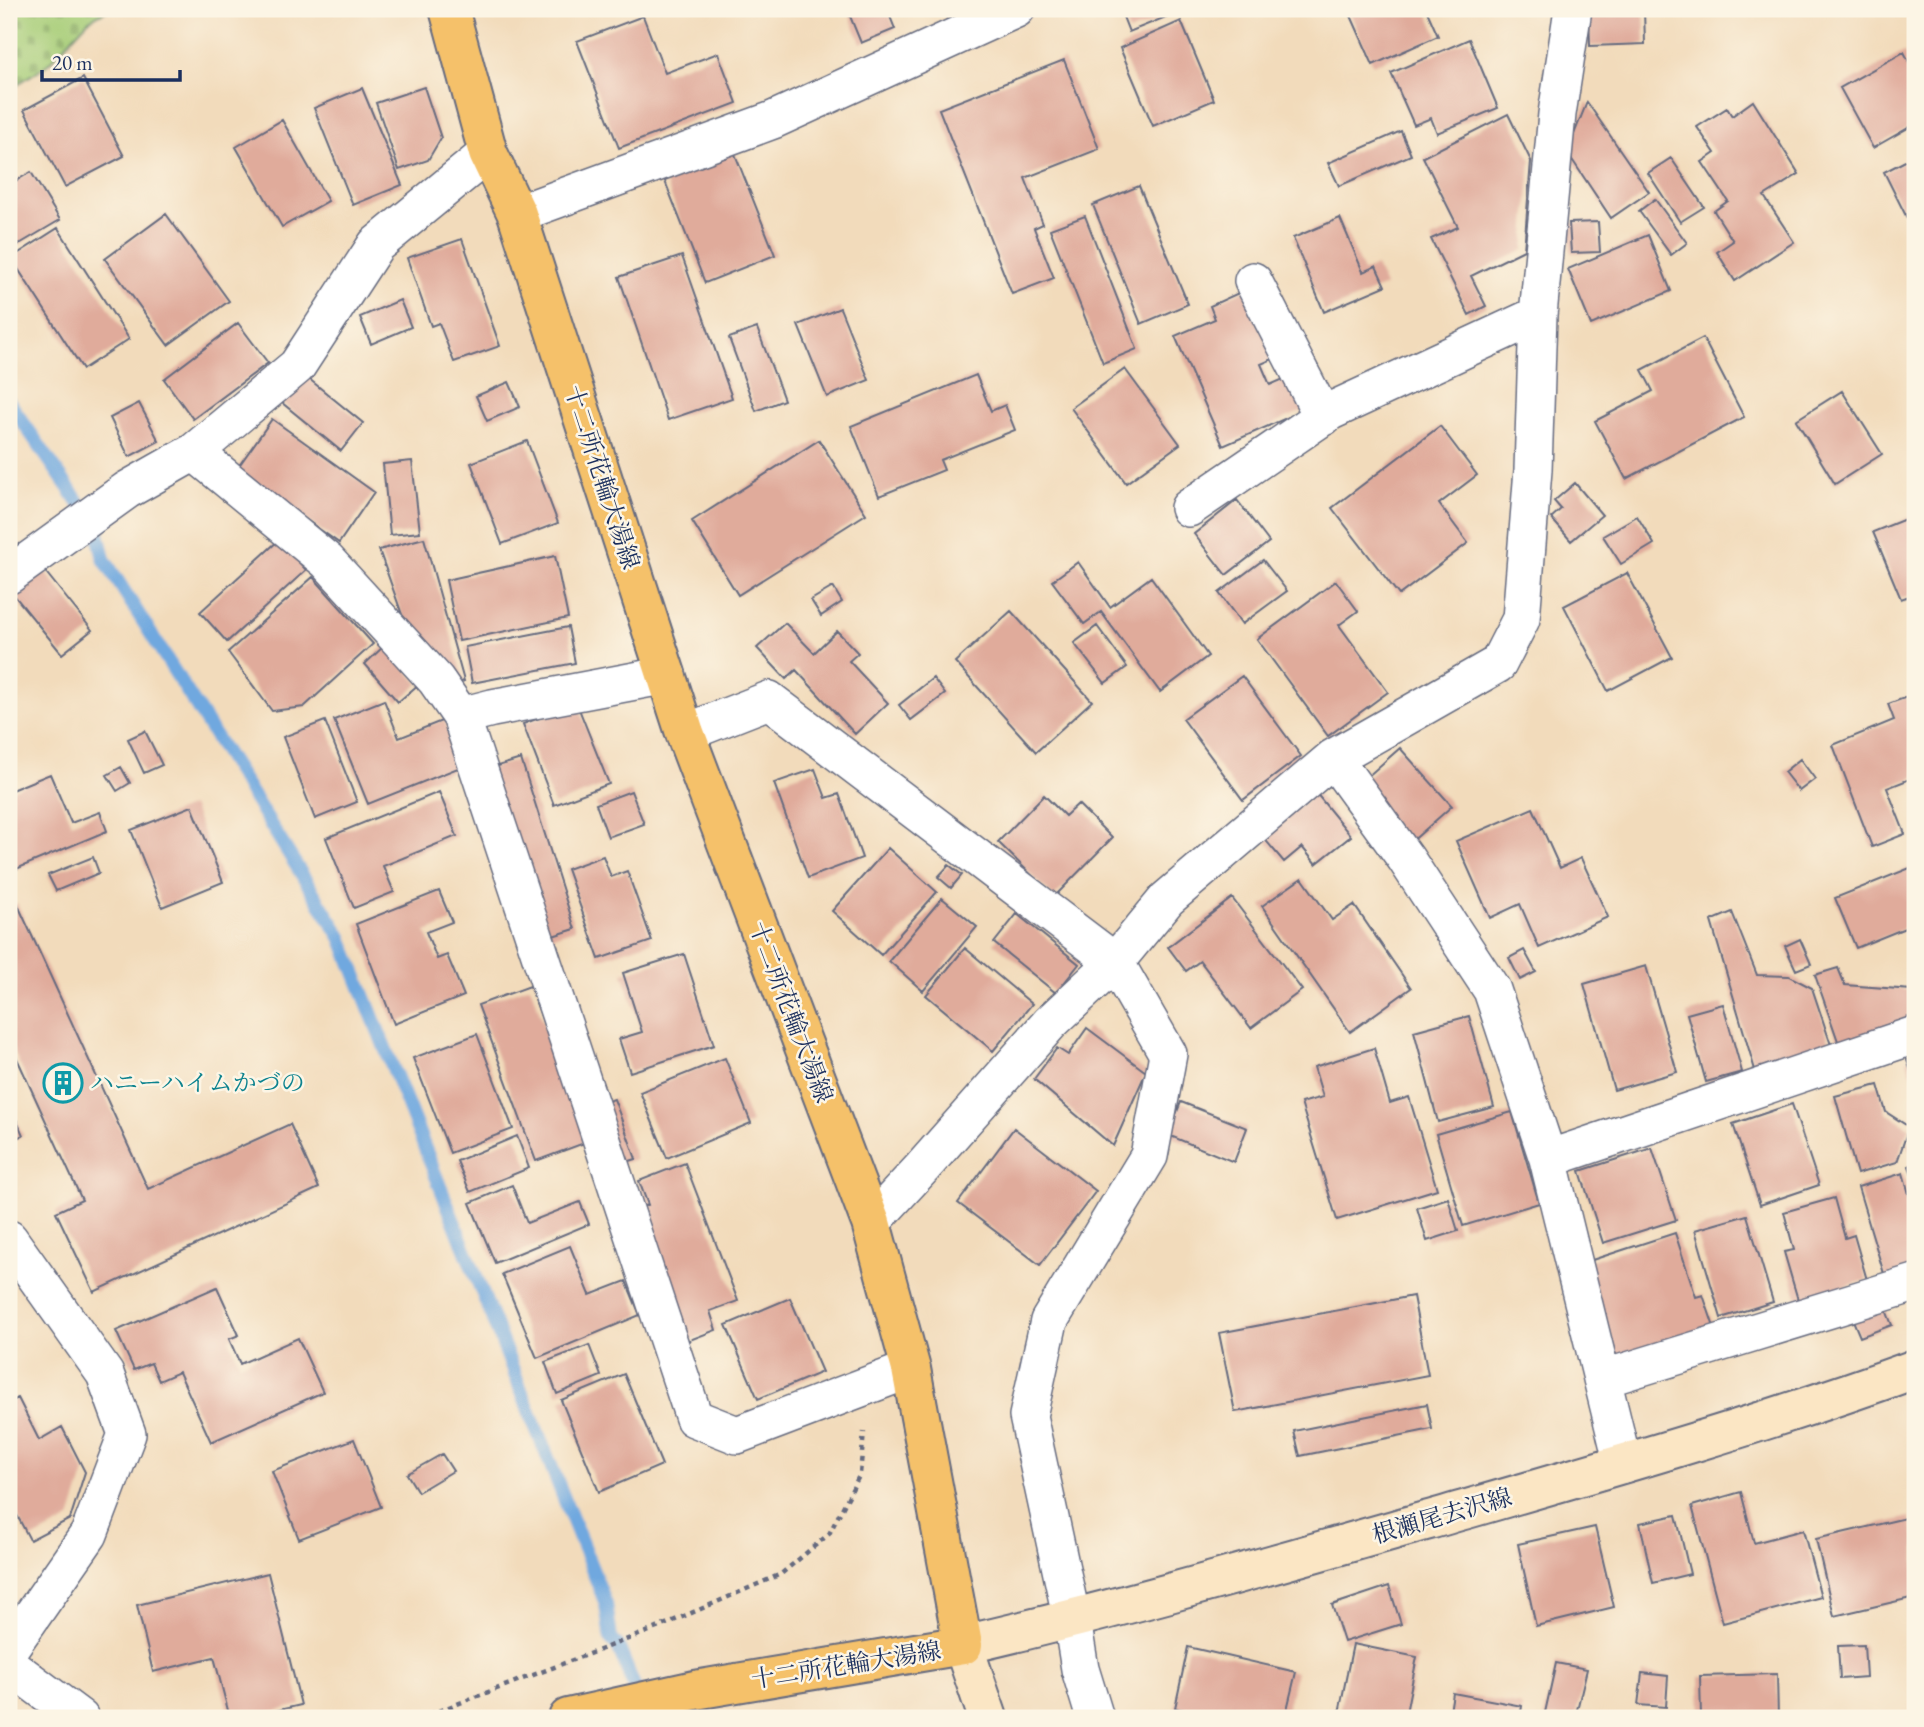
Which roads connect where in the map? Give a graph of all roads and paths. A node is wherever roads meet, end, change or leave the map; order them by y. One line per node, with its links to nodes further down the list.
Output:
1 (449, 9): 4 (main road, 十二所花輪大湯線)
2 (1016, 9): 5 (street)
3 (1573, 9): 7 (street)
4 (488, 153): 5 (main road, 十二所花輪大湯線); 9 (street)
5 (517, 214): 14 (main road, 十二所花輪大湯線)
6 (1253, 281): 8 (street)
7 (1538, 315): 8 (street); 17 (street)
8 (1323, 416): 10 (street)
9 (194, 452): 11 (street); 15 (street)
10 (1189, 508)
11 (46, 548): 12 (street); 13 (street)
12 (9, 549)
13 (9, 575)
14 (667, 675): 15 (street); 16 (main road, 十二所花輪大湯線)
15 (461, 716): 27 (street)
16 (685, 733): 18 (street); 21 (main road, 十二所花輪大湯線)
17 (1332, 758): 18 (street); 20 (street)
18 (1115, 962): 21 (street); 29 (street)
19 (1915, 1035): 20 (street)
20 (1548, 1159): 26 (street)
21 (871, 1223): 24 (main road, 十二所花輪大湯線)
22 (9, 1239): 31 (street)
23 (1915, 1283): 26 (street)
24 (911, 1369): 27 (street); 30 (main road, 十二所花輪大湯線)
25 (1915, 1369): 28 (main road, 根瀬尾去沢線)
26 (1602, 1379): 28 (street)
27 (868, 1385): 34 (path)
28 (1623, 1464): 29 (main road, 根瀬尾去沢線)
29 (1072, 1620): 30 (main road, 根瀬尾去沢線); 37 (street)
30 (963, 1646): 35 (main road, 十二所花輪大湯線); 36 (main road)
31 (9, 1649)
32 (9, 1665): 33 (street)
33 (79, 1718)
34 (420, 1718)
35 (568, 1718)
36 (988, 1718)
37 (1095, 1718)

